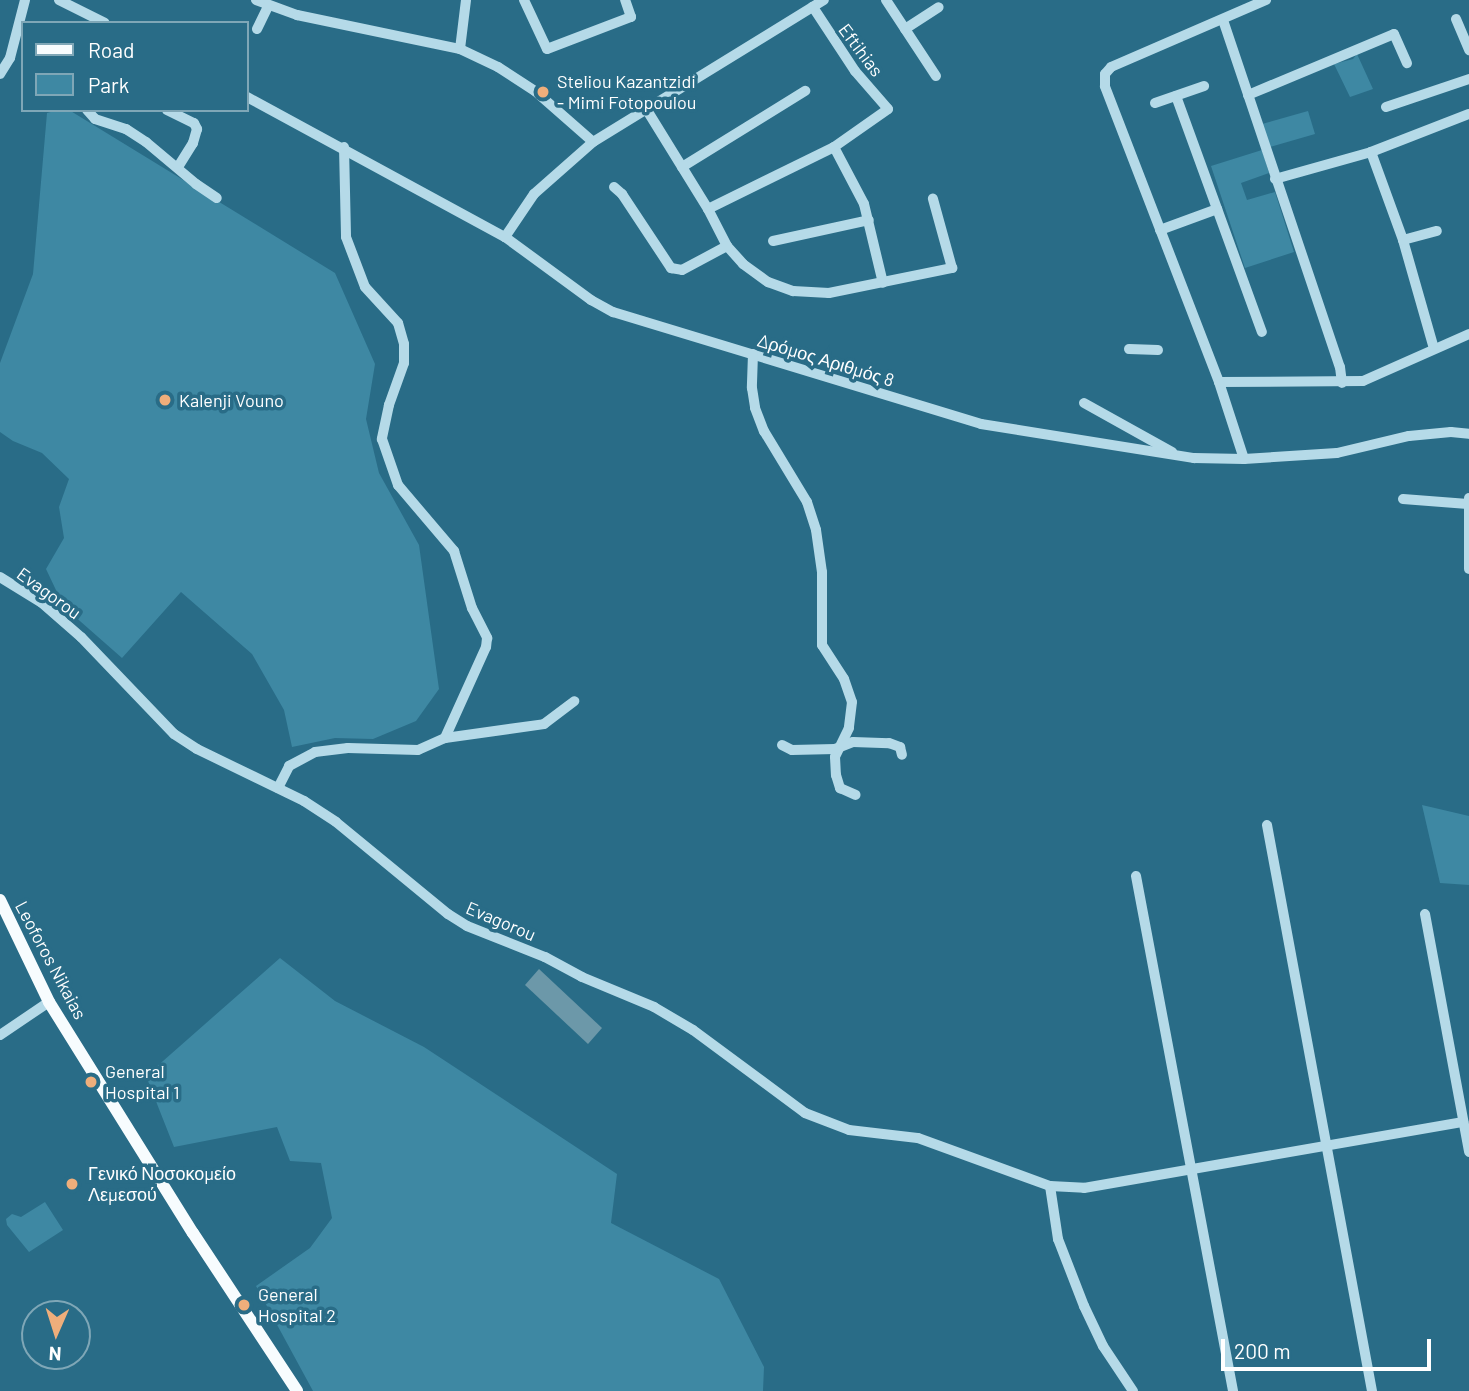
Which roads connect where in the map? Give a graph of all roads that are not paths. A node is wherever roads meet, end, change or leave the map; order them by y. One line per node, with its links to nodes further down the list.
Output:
1 (25, 0): 21 (street)
2 (60, 0): 15 (street)
3 (256, 0): 10 (street)
4 (466, 0): 18 (street)
5 (524, 0): 6 (street)
6 (625, 0)
7 (824, 0): 11 (street)
8 (886, 0): 17 (street)
9 (1266, 0): 14 (street)
10 (268, 6): 16 (street); 18 (street)
11 (813, 7): 30 (street); 36 (street, Eftihias)
12 (939, 7): 17 (street)
13 (1456, 19): 19 (street)
14 (1223, 20): 26 (street); 48 (street)
15 (101, 21)
16 (257, 29)
17 (905, 29): 22 (street)
18 (460, 49): 35 (street)
19 (1469, 50)
20 (1407, 63): 26 (street)
21 (0, 74)
22 (936, 76)
23 (1469, 79): 31 (street)
24 (1204, 86): 27 (street)
25 (805, 91): 40 (street)
26 (1248, 95): 41 (street)
27 (1176, 96): 29 (street); 45 (street)
28 (248, 98): 37 (street, Δρόμος Αριθμός 8)
29 (1155, 103)
30 (645, 107): 35 (street); 40 (street)
31 (1386, 107)
32 (89, 112): 39 (street)
33 (171, 112): 39 (street)
34 (1469, 114): 38 (street)
35 (593, 142): 50 (street)
36 (834, 147): 46 (street); 47 (street)
37 (344, 148): 50 (street, Δρόμος Αριθμός 8); 72 (street)
38 (1371, 152): 41 (street); 51 (street)
39 (178, 167): 43 (street)
40 (682, 167): 46 (street)
41 (1275, 179): 62 (street)
42 (614, 187): 53 (street)
43 (217, 198)
44 (933, 199): 54 (street)
45 (1217, 208): 48 (street); 55 (street)
46 (708, 209): 53 (street)
47 (869, 220): 52 (street); 54 (street)
48 (1160, 230): 61 (street)
49 (1437, 231): 51 (street)
50 (505, 237): 60 (street, Δρόμος Αριθμός 8)
51 (1403, 240): 58 (street)
52 (773, 241)
53 (727, 246): 54 (street)
54 (883, 283)
55 (1262, 332)
56 (1469, 334): 58 (street)
57 (1129, 349): 59 (street)
58 (1434, 349): 62 (street)
59 (1158, 350)
60 (753, 354): 65 (street, Δρόμος Αριθμός 8); 74 (street)
61 (1219, 382): 62 (street); 66 (street)
62 (1342, 383)
63 (1084, 403): 65 (street)
64 (1469, 434): 66 (street, Δρόμος Αριθμός 8)
65 (1175, 455): 66 (street, Δρόμος Αριθμός 8)
66 (1244, 459)
67 (1403, 499): 68 (street)
68 (1468, 501): 69 (street)
69 (1469, 569)
70 (0, 577): 76 (street, Evagorou)
71 (574, 701): 72 (street)
72 (445, 738): 76 (street)
73 (782, 745): 74 (street)
74 (838, 748): 75 (street); 77 (street)
75 (902, 755)
76 (278, 788): 88 (street, Evagorou)
77 (856, 794)
78 (1267, 825): 85 (street)
79 (1136, 876): 87 (street)
80 (0, 900): 82 (main road, Leoforos Nikaias)
81 (1425, 914): 84 (street)
82 (49, 1002): 83 (street); 89 (main road, Leoforos Nikaias)
83 (0, 1035)
84 (1463, 1122): 85 (street, Evagorou); 86 (street)
85 (1327, 1146): 87 (street, Evagorou); 92 (street)
86 (1469, 1152)
87 (1191, 1172): 88 (street, Evagorou); 91 (street)
88 (1050, 1186): 90 (street)
89 (297, 1391)
90 (1133, 1391)
91 (1233, 1391)
92 (1372, 1391)

